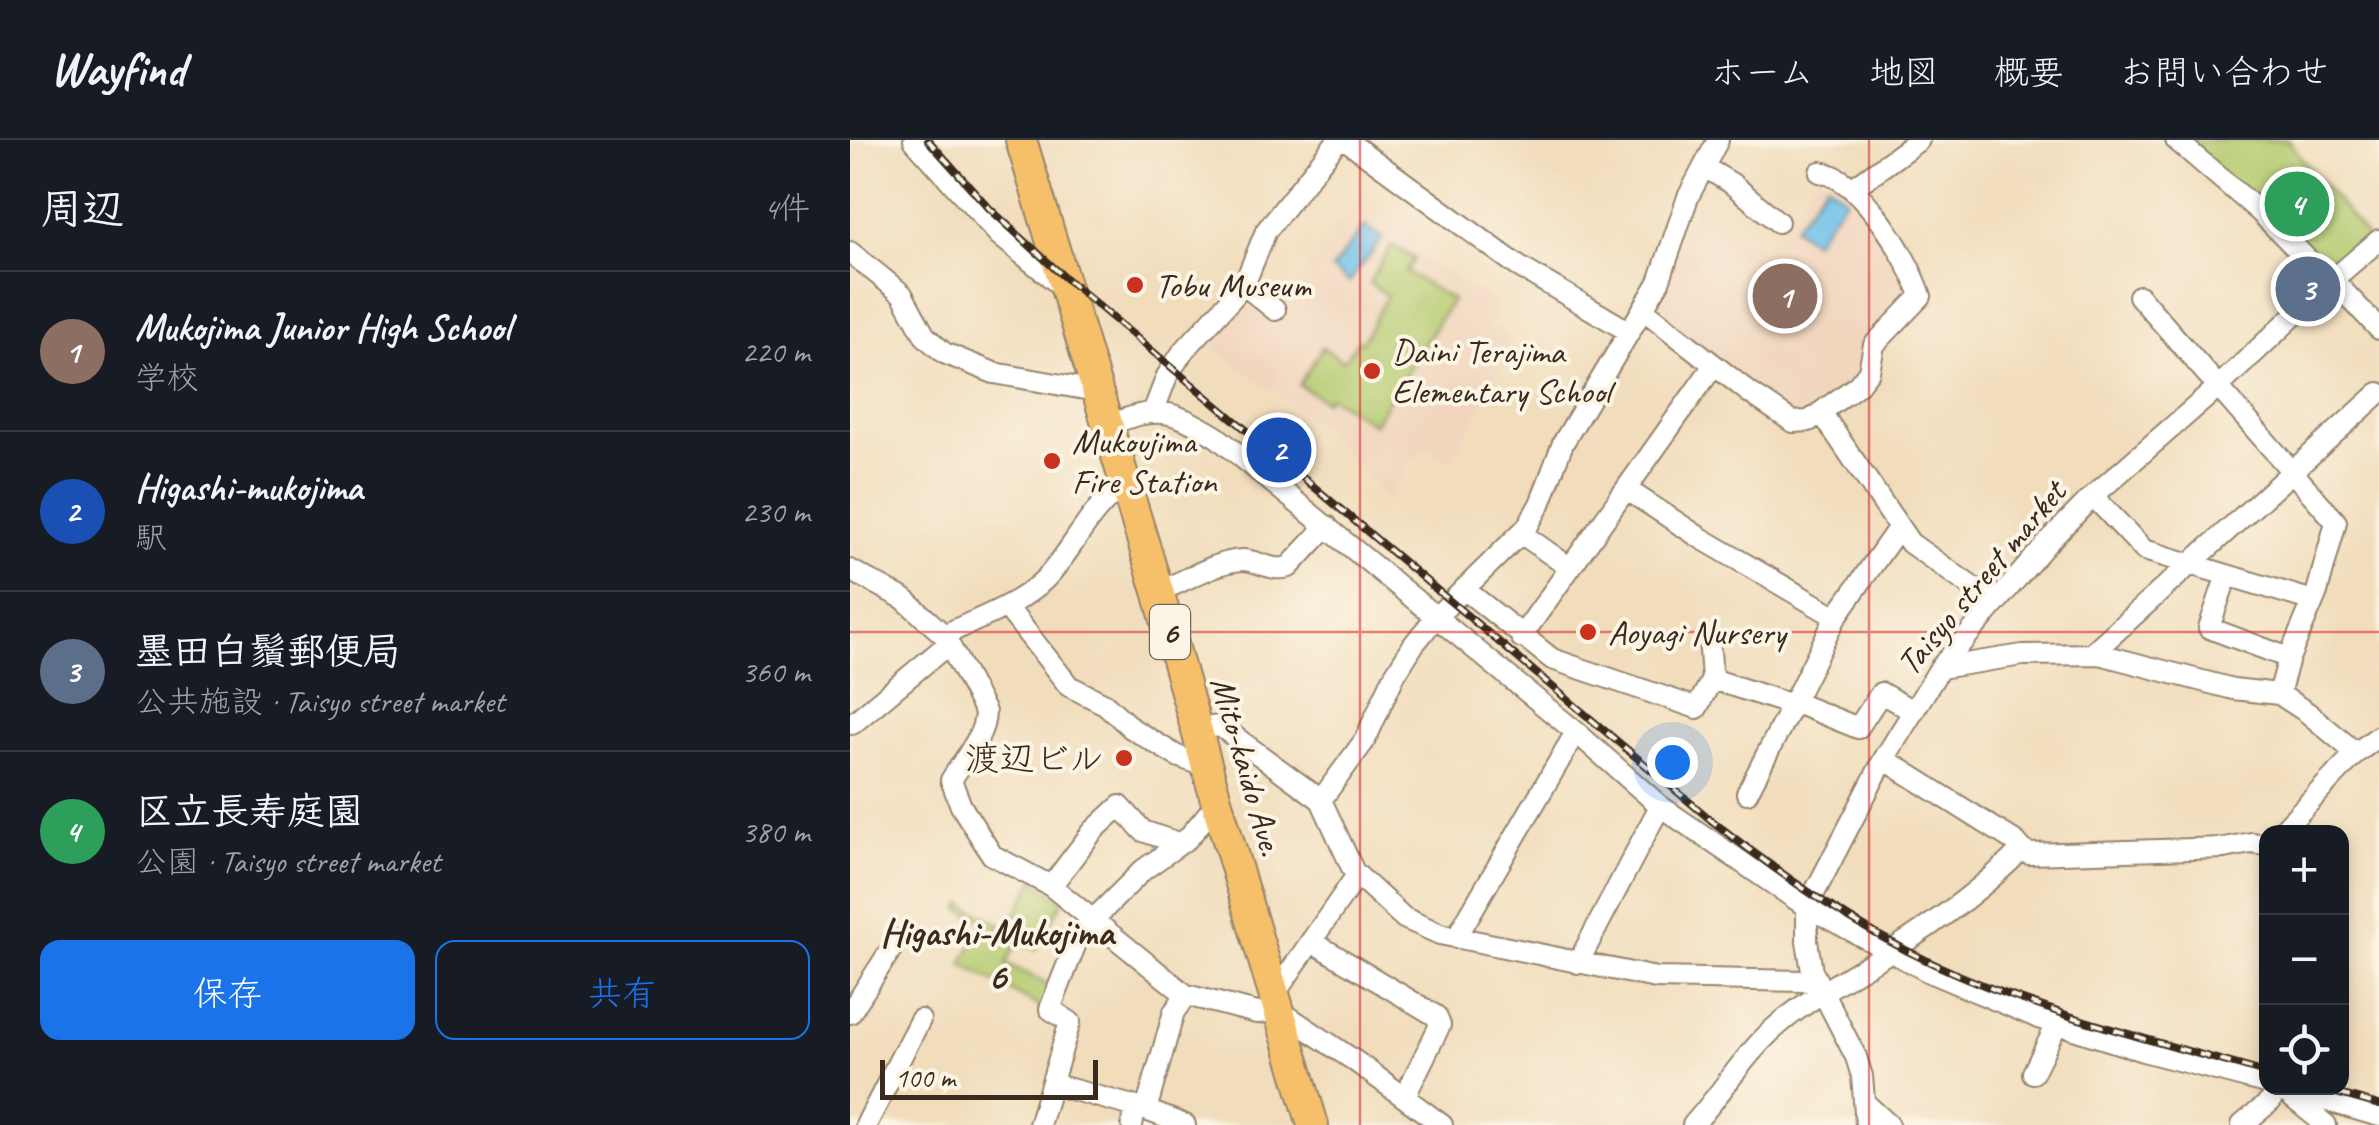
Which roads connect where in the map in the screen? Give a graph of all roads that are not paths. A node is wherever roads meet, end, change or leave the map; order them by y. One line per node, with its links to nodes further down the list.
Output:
1 (914, 140): 16 (street)
2 (1022, 140): 16 (highway, Mito-kaido Ave. / 6)
3 (1338, 140): 15 (street)
4 (1346, 140): 21 (street)
5 (1718, 140): 8 (street)
6 (1919, 140): 10 (street)
7 (2176, 140): 14 (street)
8 (1704, 166): 11 (street); 19 (street)
9 (1820, 172): 10 (street)
10 (1853, 188): 27 (street)
11 (1778, 222)
12 (2379, 240): 14 (street, Taisyo street market)
13 (850, 252): 24 (street)
14 (2332, 280): 20 (street); 23 (street, Taisyo street market)
15 (1243, 284): 18 (street); 26 (street)
16 (1064, 288): 24 (highway, Mito-kaido Ave. / 6)
17 (2139, 296): 23 (street)
18 (1275, 310)
19 (1644, 310): 21 (street); 22 (street)
20 (2379, 329)
21 (1628, 331): 35 (street)
22 (1714, 365): 27 (street); 31 (street)
23 (2218, 388): 29 (street); 32 (street, Taisyo street market)
24 (1096, 391): 28 (highway, Mito-kaido Ave. / 6)
25 (2379, 393): 29 (street)
26 (1154, 410): 28 (street); 33 (street)
27 (1821, 412): 34 (street)
28 (1107, 426): 30 (highway, Mito-kaido Ave. / 6)
29 (2292, 472): 36 (street); 42 (street)
30 (1125, 486): 41 (highway, Mito-kaido Ave. / 6); 44 (street)
31 (1626, 489): 37 (street); 46 (street)
32 (2092, 496): 36 (street); 43 (street, Taisyo street market)
33 (1327, 526): 41 (street); 45 (street)
34 (1898, 526): 43 (street); 46 (street)
35 (1521, 532): 37 (street); 40 (street)
36 (2191, 564): 39 (street); 50 (street)
37 (1570, 568): 47 (street)
38 (850, 570): 48 (street)
39 (2227, 575): 42 (street); 51 (street)
40 (1464, 589): 45 (street); 47 (street)
41 (1158, 591): 58 (highway, Mito-kaido Ave. / 6)
42 (2313, 601): 51 (street)
43 (1993, 602): 52 (street, Taisyo street market)
44 (1006, 606): 48 (street); 63 (street)
45 (1436, 617): 59 (street); 65 (street)
46 (1836, 617): 55 (street)
47 (1520, 637): 53 (street)
48 (946, 640): 57 (street); 73 (street)
49 (1710, 650): 53 (street)
50 (2091, 654): 52 (street); 54 (street)
51 (2289, 658): 54 (street)
52 (1940, 668): 56 (street, Taisyo street market)
53 (1712, 678): 55 (street)
54 (2279, 694): 61 (street)
55 (1792, 705): 56 (street); 64 (street)
56 (1913, 711): 62 (street, Taisyo street market)
57 (852, 724)
58 (1197, 730): 63 (highway, Mito-kaido Ave. / 6); 65 (street)
59 (1576, 732): 67 (street); 76 (street)
60 (2379, 736): 61 (street)
61 (2356, 753): 68 (street)
62 (1884, 759): 71 (street); 74 (street, Taisyo street market)
63 (1207, 767): 66 (highway, Mito-kaido Ave. / 6)
64 (1747, 792)
65 (1321, 800): 72 (street)
66 (1217, 803): 69 (street); 83 (highway, Mito-kaido Ave. / 6)
67 (1660, 806): 74 (street); 80 (street)
68 (2288, 825)
69 (1178, 842): 73 (street); 75 (street)
70 (2259, 844): 71 (street)
71 (2022, 849): 79 (street)
72 (1357, 875): 76 (street); 78 (street)
73 (1050, 886): 75 (street)
74 (1808, 907): 79 (street); 81 (street, Taisyo street market)
75 (1092, 921): 82 (street); 89 (street)
76 (1456, 938): 80 (street)
77 (897, 940): 84 (street)
78 (1310, 940): 83 (street); 93 (street)
79 (1890, 952): 81 (street); 86 (street)
80 (1578, 963): 81 (street)
81 (1818, 986): 94 (street); 102 (street)
82 (1186, 995): 83 (street); 95 (street)
83 (1278, 1002): 93 (street); 100 (highway, Mito-kaido Ave. / 6)
84 (850, 1013)
85 (920, 1020): 97 (street)
86 (2057, 1024): 87 (street); 88 (street)
87 (2033, 1072)
88 (2259, 1081)
89 (1052, 1084): 95 (street); 98 (street)
90 (2275, 1095): 105 (street)
91 (2288, 1095): 106 (street)
92 (2304, 1095): 96 (street)
93 (1404, 1096): 101 (street)
94 (1864, 1102): 103 (street); 104 (street)
95 (1138, 1114): 99 (street)
96 (2379, 1116)
97 (866, 1125)
98 (1039, 1125)
99 (1185, 1125)
100 (1313, 1125)
101 (1442, 1125)
102 (1693, 1125)
103 (1866, 1125)
104 (1890, 1125)
105 (2242, 1125)
106 (2326, 1125)

